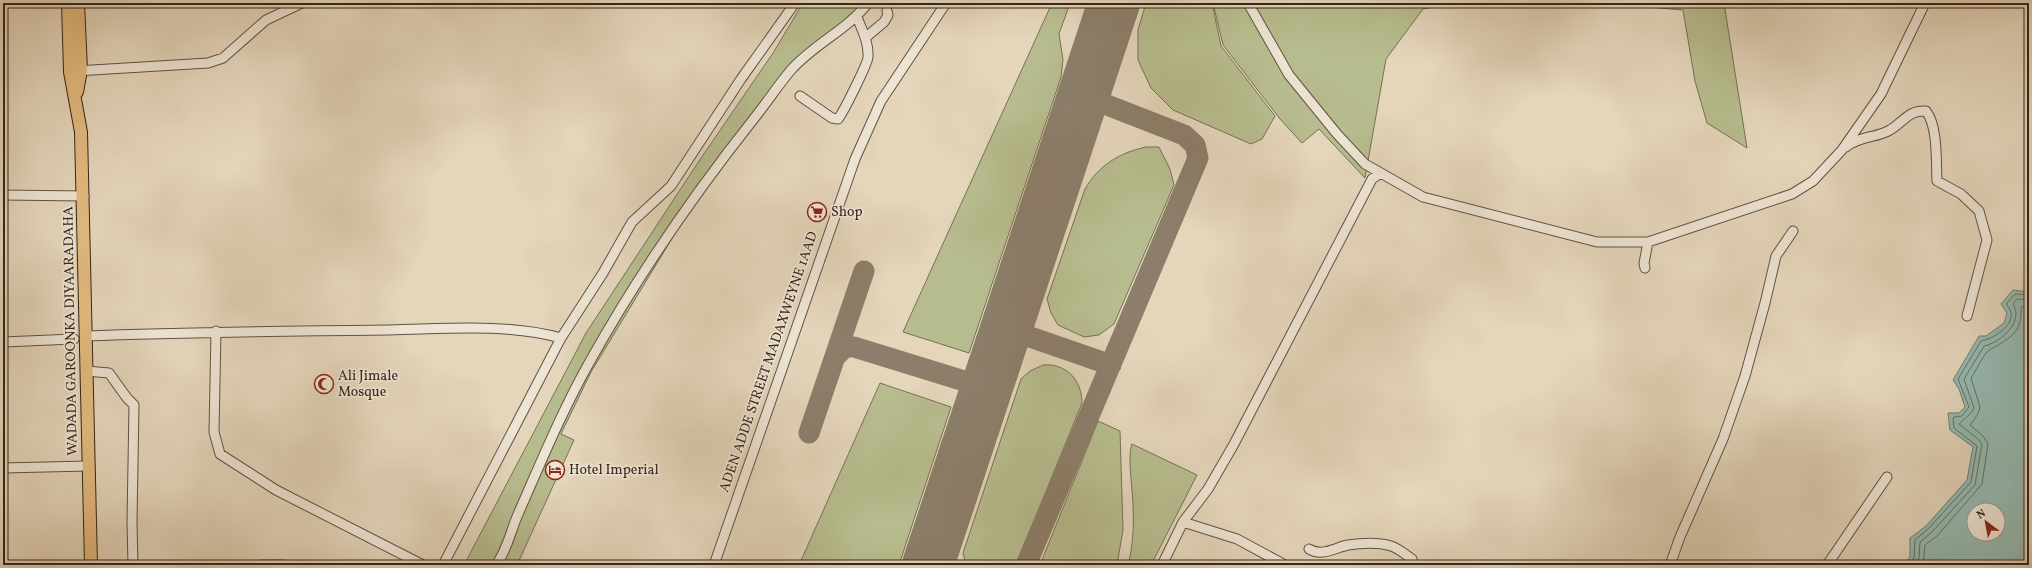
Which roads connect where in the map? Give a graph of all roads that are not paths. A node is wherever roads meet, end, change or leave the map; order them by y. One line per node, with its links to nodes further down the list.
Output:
1 (68, 3): 12 (main road, WADADA GAROONKA DIYAARADAHA)
2 (78, 3): 12 (main road, WADADA GAROONKA DIYAARADAHA)
3 (302, 3): 12 (street)
4 (794, 3): 24 (street)
5 (868, 3): 10 (street)
6 (946, 3): 39 (street, ADEN ADDE STREET MADAXWEYNE 1AAD)
7 (1248, 3): 15 (street)
8 (1925, 3): 14 (street)
9 (887, 11): 11 (street)
10 (857, 17): 11 (street); 38 (street)
11 (865, 38): 13 (street)
12 (75, 71): 17 (main road, WADADA GAROONKA DIYAARADAHA)
13 (800, 96)
14 (1842, 150): 19 (street); 21 (street)
15 (1380, 174): 19 (street); 30 (street)
16 (3, 196): 17 (street)
17 (84, 196): 23 (main road, WADADA GAROONKA DIYAARADAHA)
18 (1793, 231): 43 (street)
19 (1648, 242): 20 (street)
20 (1645, 268)
21 (1967, 316)
22 (216, 331): 23 (street); 24 (street); 36 (street)
23 (80, 337): 25 (street); 26 (main road, WADADA GAROONKA DIYAARADAHA)
24 (560, 338): 37 (street)
25 (3, 342)
26 (86, 371): 27 (main road, WADADA GAROONKA DIYAARADAHA); 33 (street)
27 (88, 466): 28 (street); 32 (main road, WADADA GAROONKA DIYAARADAHA)
28 (3, 468)
29 (1887, 477): 44 (street)
30 (1183, 522): 40 (street); 41 (street)
31 (1309, 549): 42 (street)
32 (91, 565)
33 (134, 565)
34 (261, 565): 35 (street)
35 (284, 565)
36 (423, 565)
37 (443, 565)
38 (496, 565)
39 (714, 565)
40 (1162, 565)
41 (1285, 565)
42 (1413, 565)
43 (1670, 565)
44 (1827, 565)

